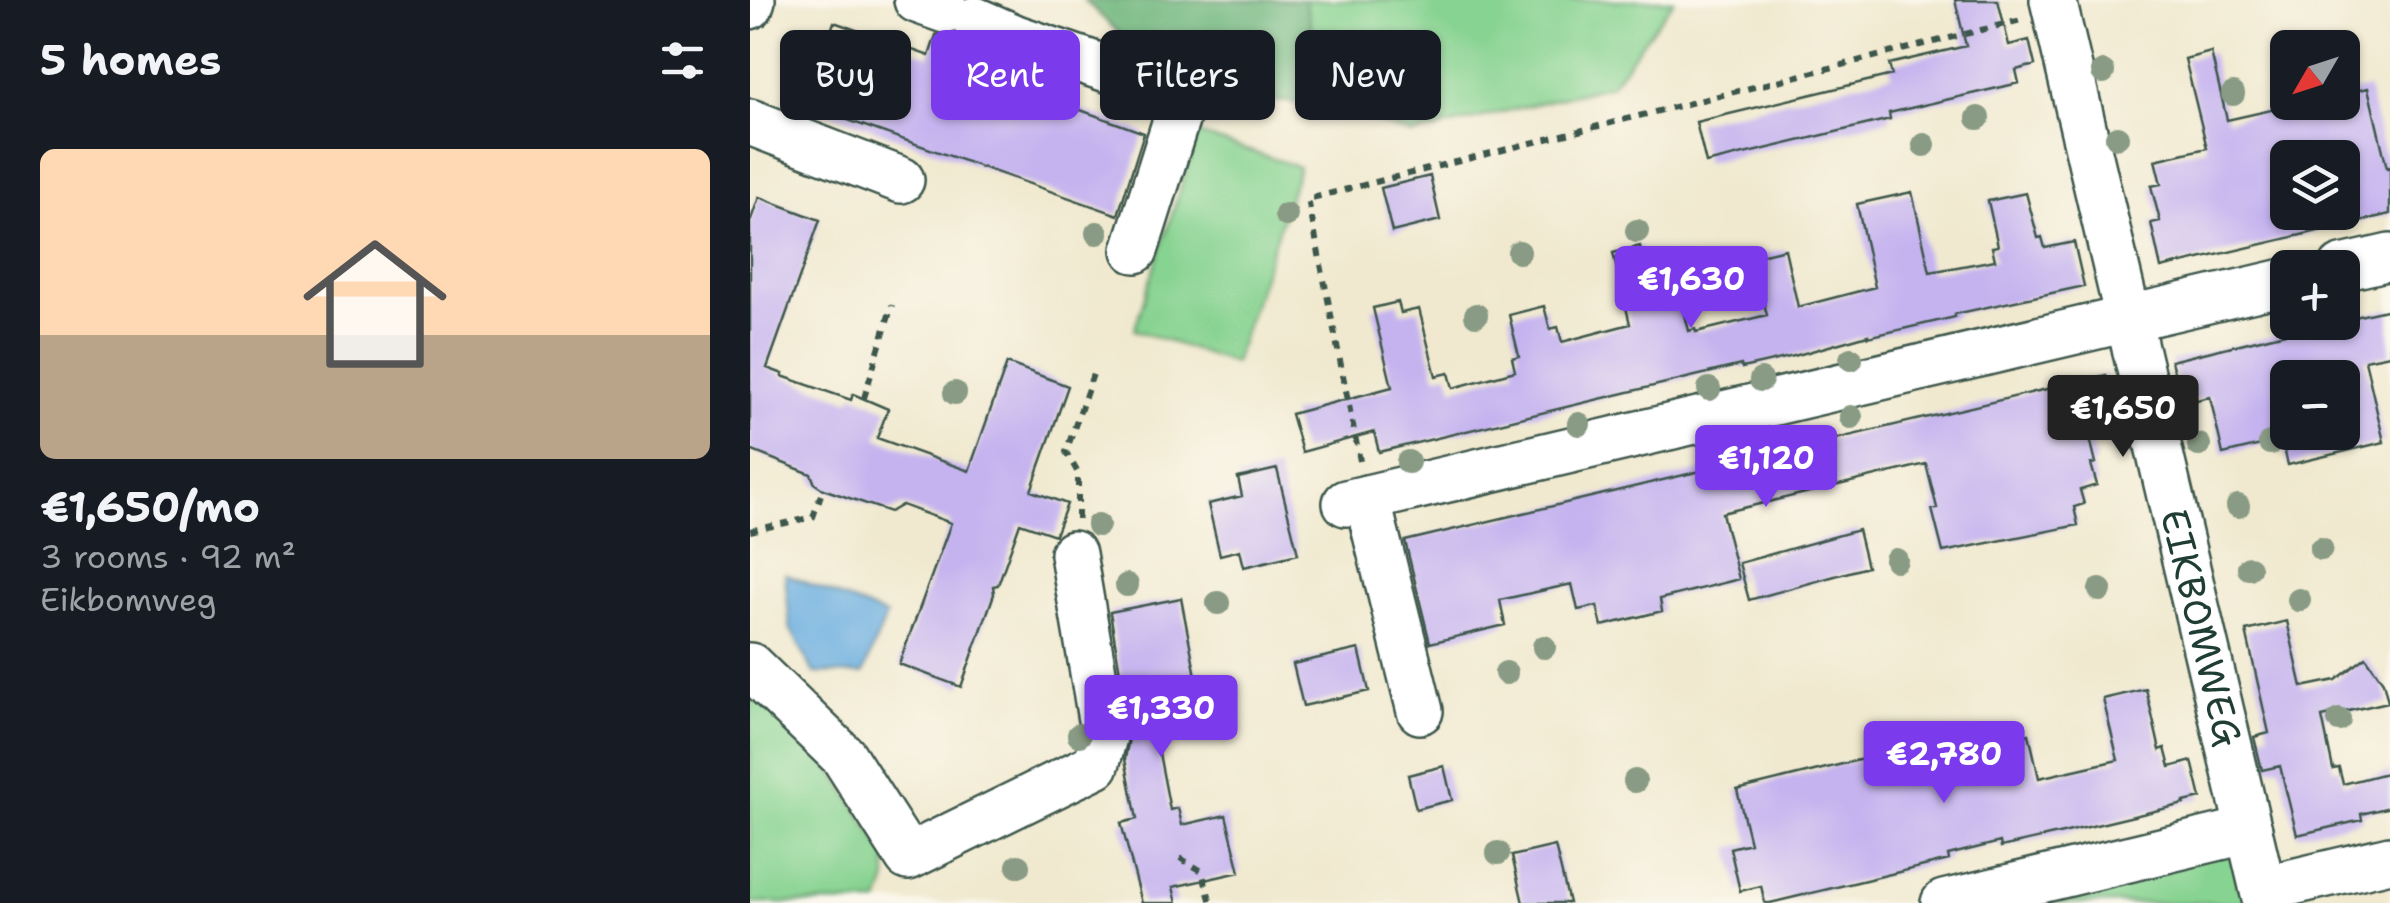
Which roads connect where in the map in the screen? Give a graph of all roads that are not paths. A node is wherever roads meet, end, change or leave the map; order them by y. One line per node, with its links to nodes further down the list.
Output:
1 (2055, 6): 9 (street, EIKBOMWEG)
2 (946, 10): 5 (street)
3 (750, 122): 4 (street)
4 (901, 180)
5 (1135, 250)
6 (2390, 257): 7 (street)
7 (2360, 264)
8 (2270, 285): 9 (street)
9 (2128, 318): 12 (street); 13 (street, EIKBOMWEG)
10 (1073, 554): 11 (street)
11 (750, 666)
12 (1420, 712)
13 (2248, 830): 15 (street, EIKBOMWEG); 16 (street)
14 (2390, 859): 15 (street)
15 (2265, 896)
16 (1944, 903)

